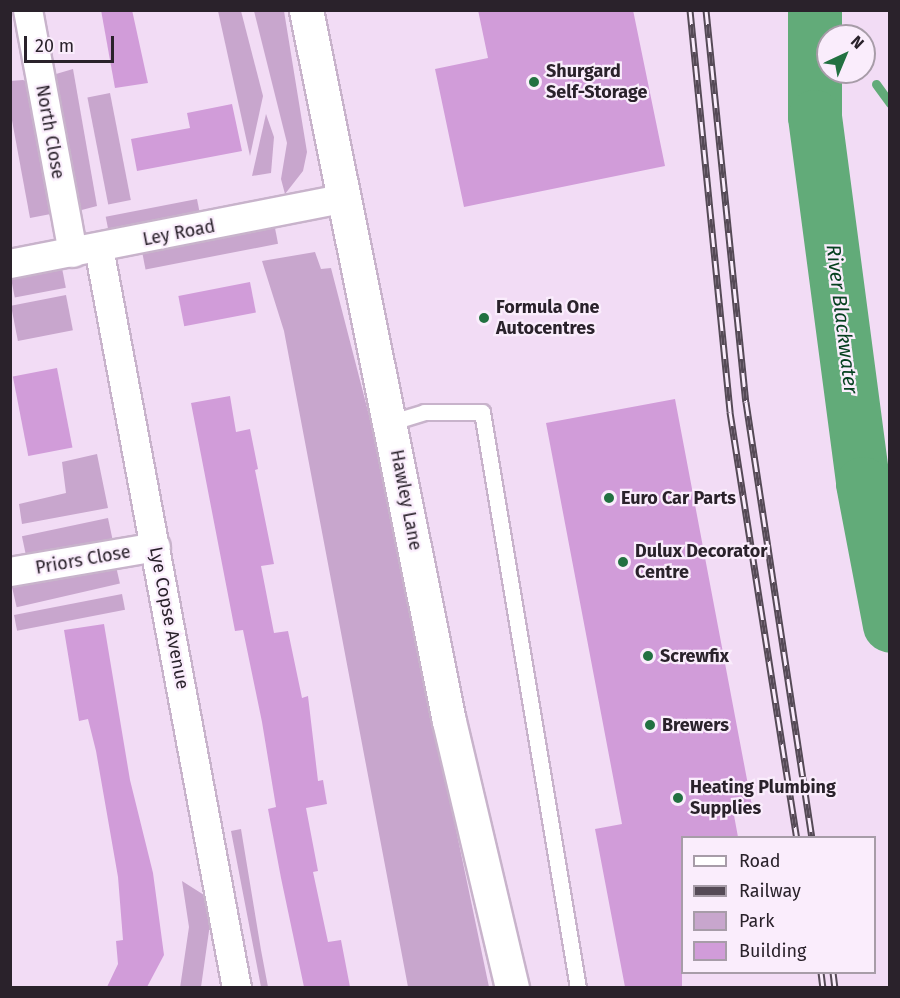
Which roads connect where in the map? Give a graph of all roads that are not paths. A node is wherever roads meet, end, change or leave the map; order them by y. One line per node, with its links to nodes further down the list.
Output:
1 (28, 10): 4 (street, North Close)
2 (306, 10): 3 (main road, Hawley Lane)
3 (346, 198): 4 (street, Ley Road); 6 (main road, Hawley Lane)
4 (86, 251): 5 (street, Ley Road); 7 (street, Lye Copse Avenue)
5 (10, 264)
6 (392, 422): 10 (main road, Hawley Lane); 11 (lane)
7 (156, 547): 8 (street, Priors Close); 9 (street, Lye Copse Avenue)
8 (10, 572)
9 (237, 987)
10 (512, 987)
11 (579, 987)

